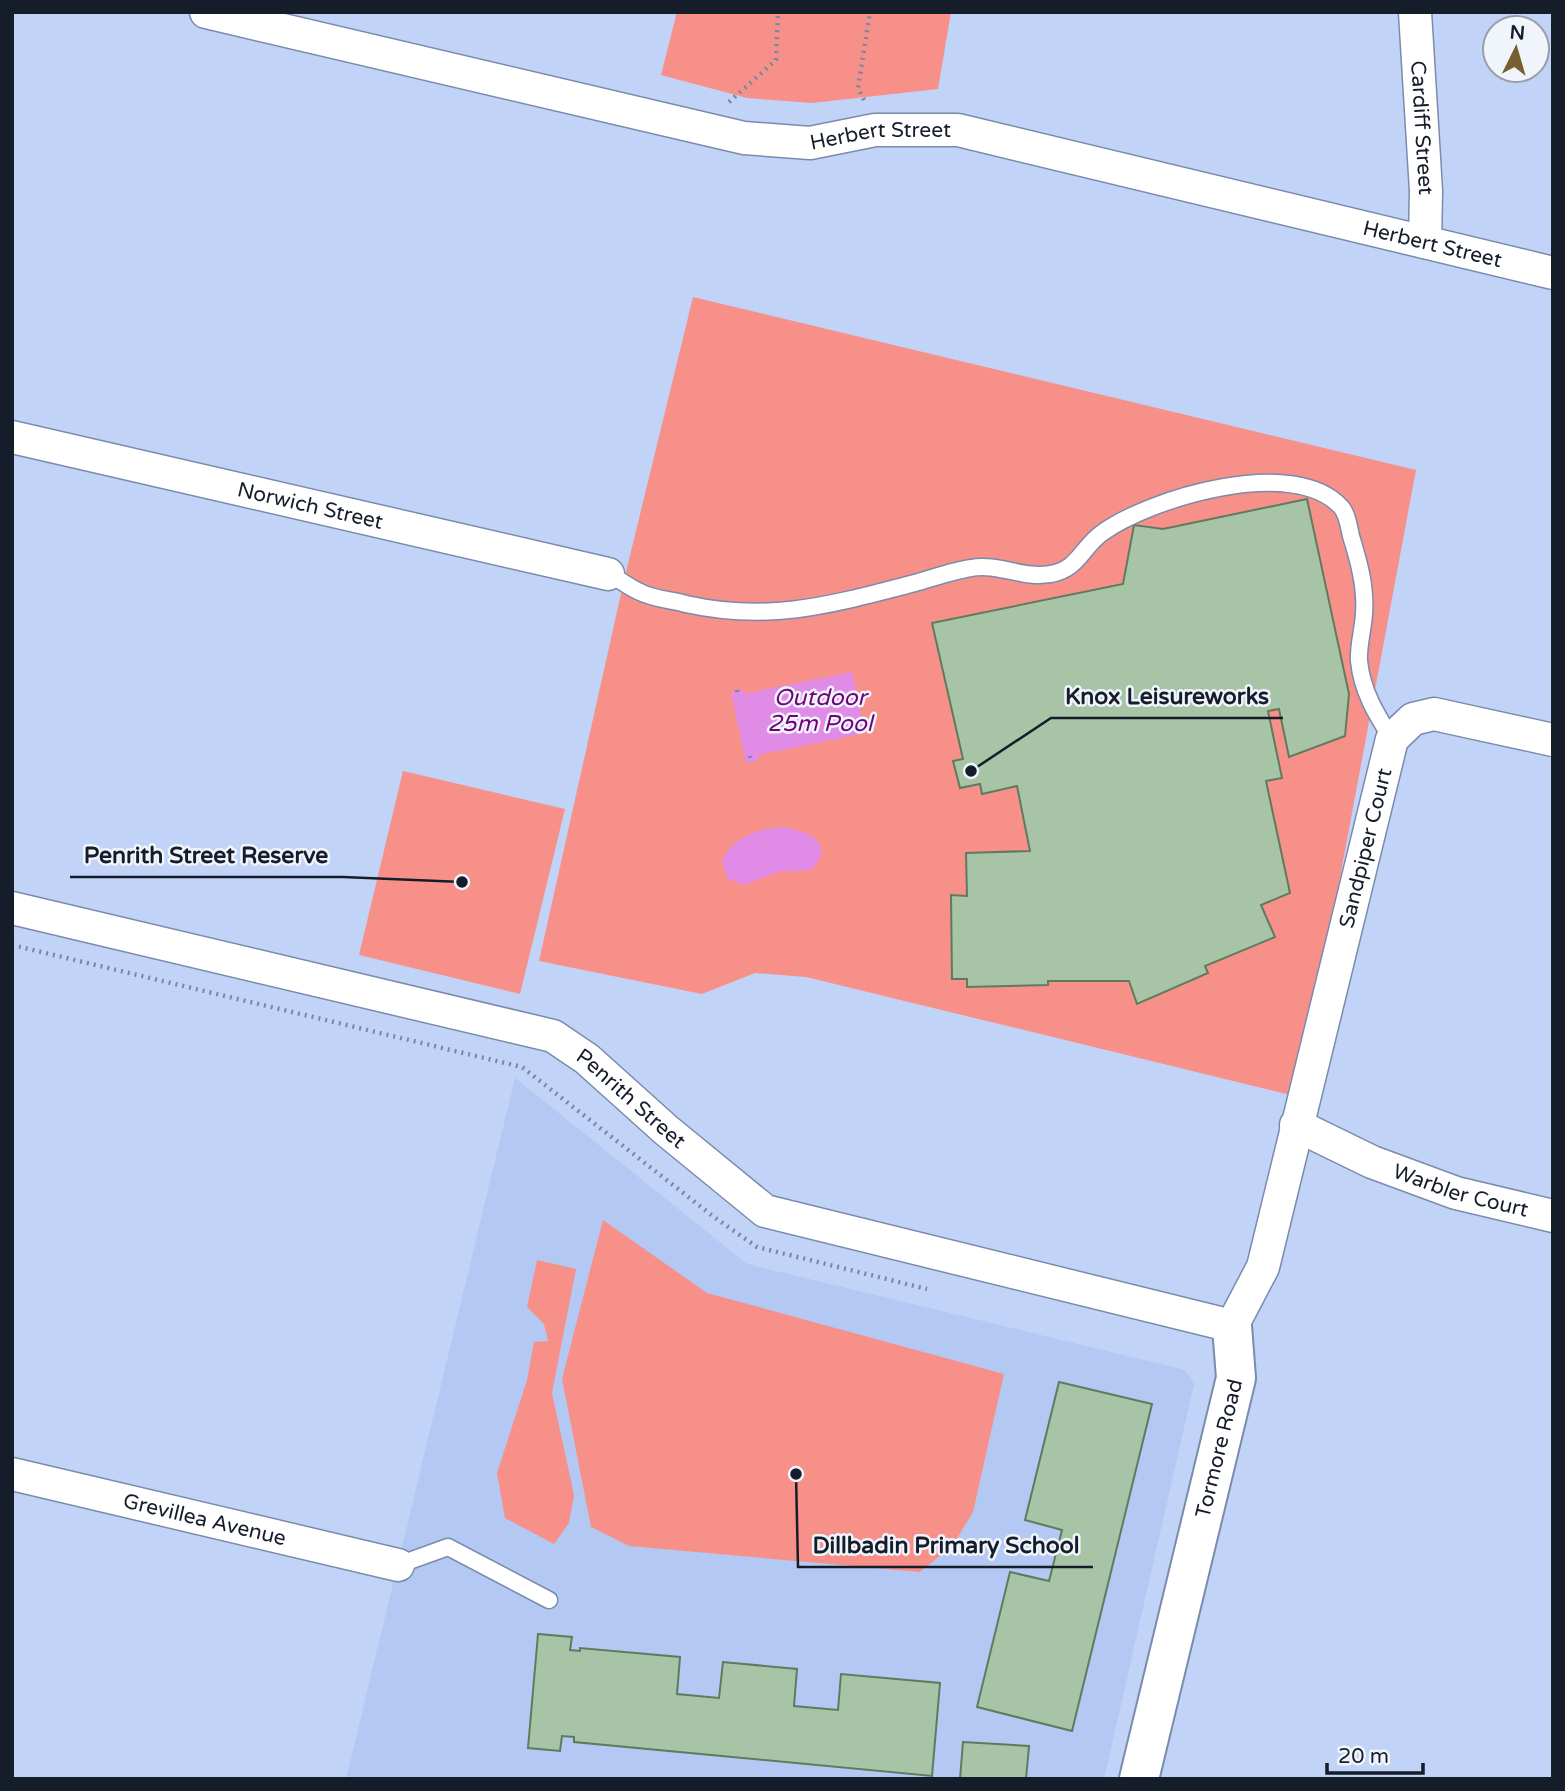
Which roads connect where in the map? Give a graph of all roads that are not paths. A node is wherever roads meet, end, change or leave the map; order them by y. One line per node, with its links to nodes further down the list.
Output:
1 (206, 12): 3 (street, Herbert Street)
2 (1415, 12): 3 (street, Cardiff Street)
3 (1425, 242): 4 (street, Herbert Street)
4 (1553, 273)
5 (12, 437): 6 (street, Norwich Street)
6 (608, 574): 7 (lane)
7 (1392, 738): 8 (street, Sandpiper Court); 10 (street, Sandpiper Court)
8 (1553, 740)
9 (12, 908): 14 (street, Penrith Street)
10 (1296, 1125): 11 (street); 12 (street, Warbler Court)
11 (1288, 1158): 12 (street, Warbler Court); 14 (street)
12 (1372, 1163): 13 (street, Warbler Court)
13 (1553, 1216)
14 (1232, 1326): 18 (street, Tormore Road)
15 (12, 1474): 16 (street, Grevillea Avenue)
16 (398, 1565): 17 (lane)
17 (550, 1600)
18 (1139, 1779)

